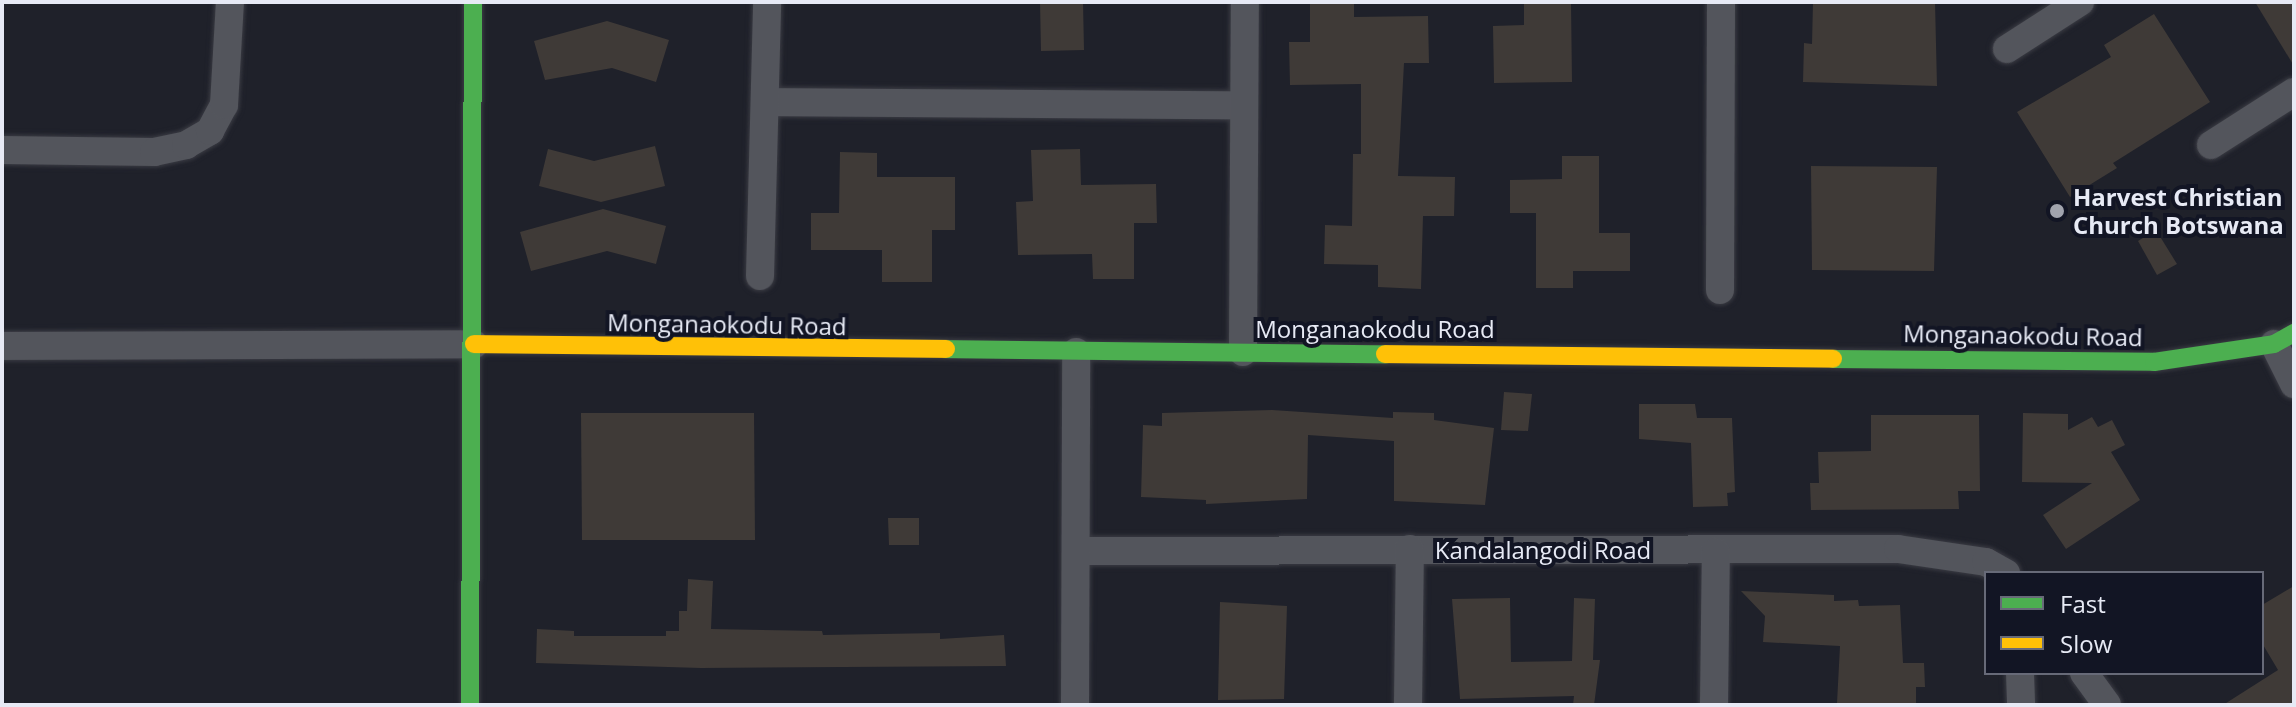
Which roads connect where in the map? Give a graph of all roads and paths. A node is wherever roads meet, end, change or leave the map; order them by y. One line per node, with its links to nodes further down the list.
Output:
1 (230, 2): 12 (street)
2 (473, 2): 16 (street)
3 (767, 2): 9 (street)
4 (1245, 2): 10 (street)
5 (1721, 2): 14 (street)
6 (2080, 2): 7 (street)
7 (2007, 49)
8 (2294, 92): 11 (street)
9 (767, 102): 10 (street); 13 (street)
10 (1243, 105): 19 (street)
11 (2211, 145)
12 (2, 150)
13 (760, 276)
14 (1720, 290)
15 (2284, 338): 19 (street, Monganaokodu Road); 20 (street)
16 (474, 344): 17 (street); 18 (street, Monganaokodu Road); 27 (street)
17 (2, 346)
18 (1076, 352): 19 (street, Monganaokodu Road); 22 (street)
19 (1243, 352)
20 (2294, 384)
21 (1410, 549): 22 (street, Kandalangodi Road); 23 (street, Kandalangodi Road); 29 (street)
22 (1076, 551): 28 (street)
23 (1716, 552): 24 (street, Kandalangodi Road); 30 (street)
24 (2002, 571)
25 (2020, 675): 31 (street)
26 (2085, 675): 32 (street)
27 (470, 705)
28 (1075, 705)
29 (1408, 705)
30 (1714, 705)
31 (2021, 705)
32 (2107, 705)

